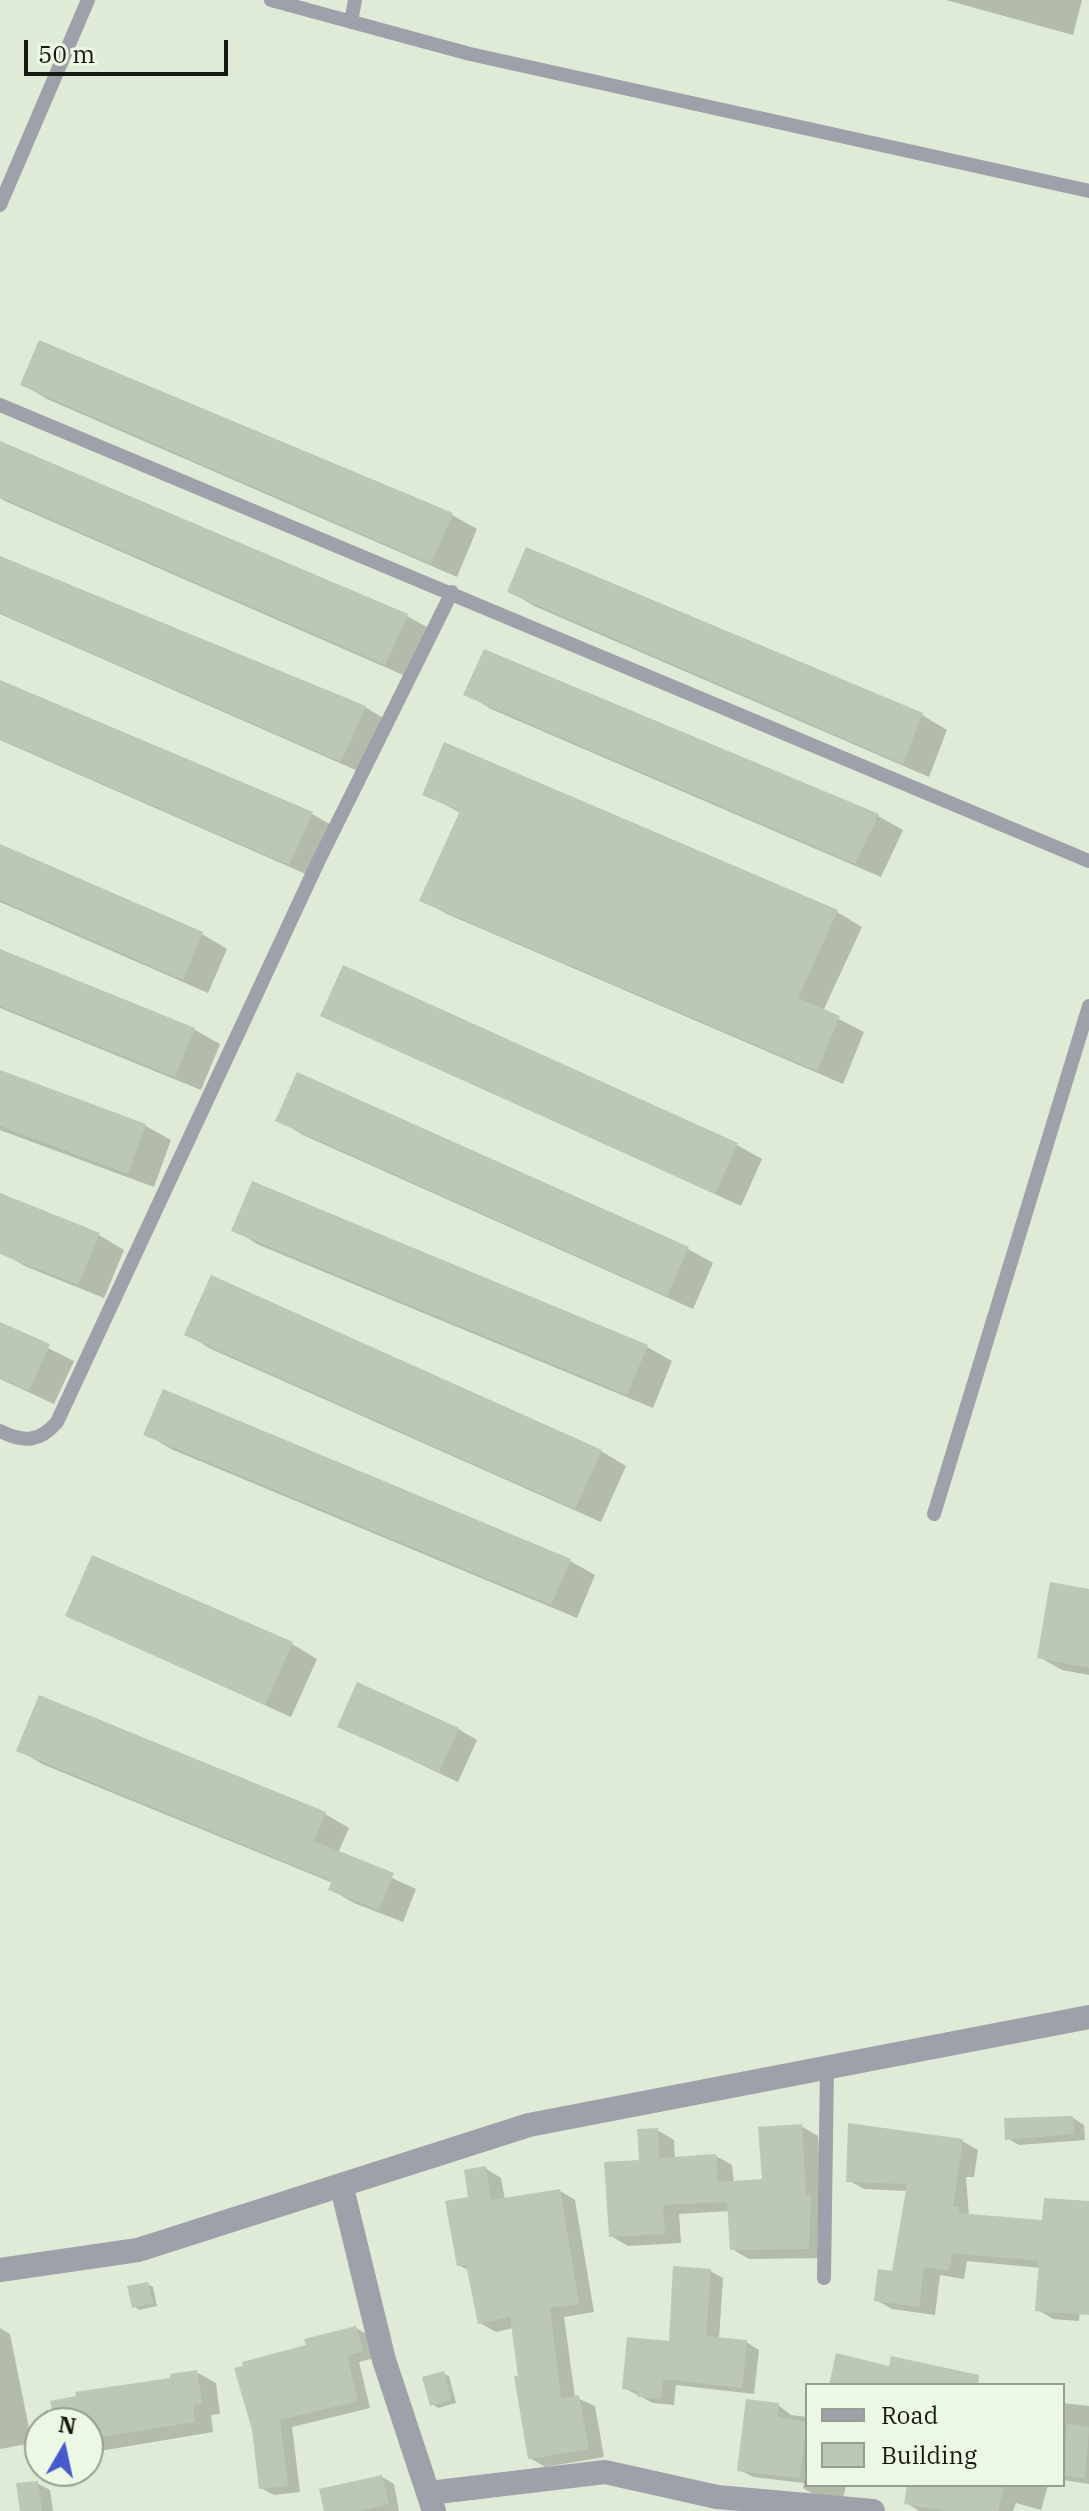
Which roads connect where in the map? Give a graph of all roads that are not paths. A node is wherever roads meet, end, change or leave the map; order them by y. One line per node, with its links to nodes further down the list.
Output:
1 (88, 0): 6 (lane)
2 (271, 0): 4 (lane)
3 (355, 0): 4 (lane)
4 (351, 22): 5 (lane)
5 (1089, 191)
6 (0, 205)
7 (0, 405): 8 (lane)
8 (452, 592): 9 (lane); 11 (lane)
9 (1089, 861)
10 (1089, 1006): 12 (lane)
11 (0, 1431)
12 (934, 1514)
13 (1089, 2017): 14 (street)
14 (827, 2067): 15 (street); 17 (lane)
15 (342, 2188): 16 (street); 18 (street)
16 (0, 2270)
17 (824, 2278)
18 (432, 2502): 19 (street)
19 (873, 2511)

